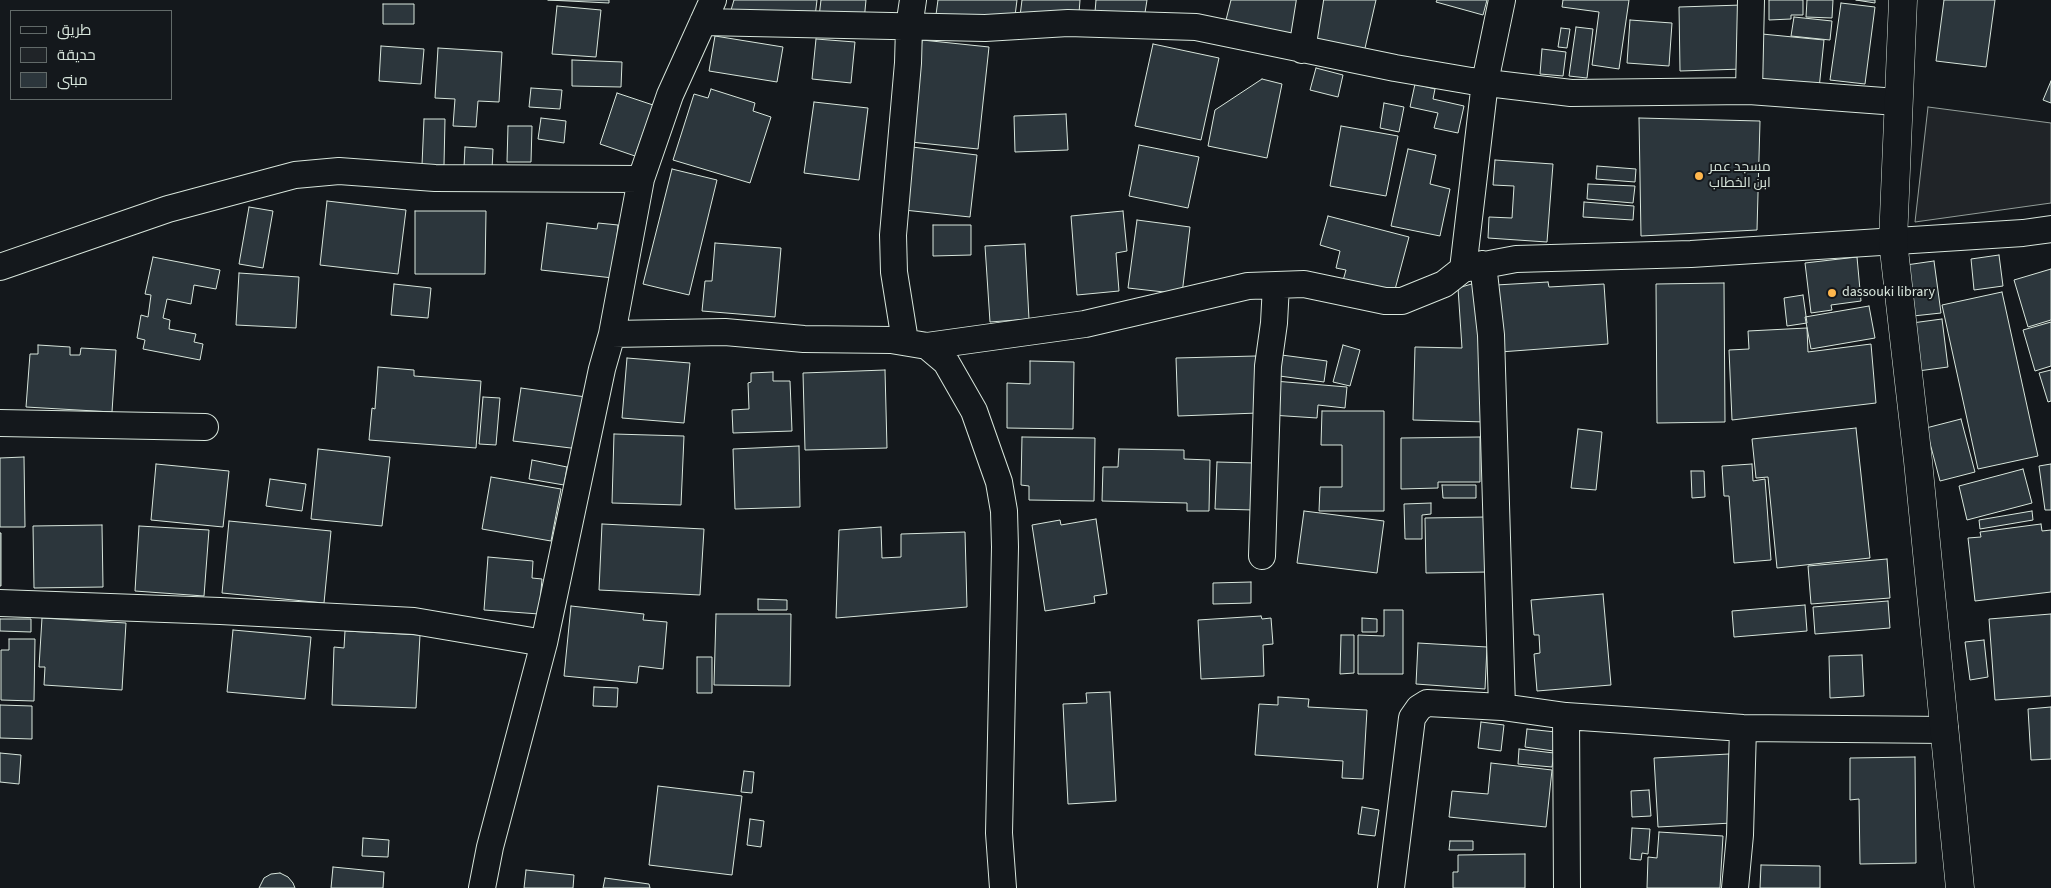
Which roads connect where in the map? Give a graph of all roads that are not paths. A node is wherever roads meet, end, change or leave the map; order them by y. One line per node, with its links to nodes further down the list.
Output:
1 (913, 0): 7 (street)
2 (1310, 0): 8 (street)
3 (1502, 0): 9 (street)
4 (1751, 0): 10 (street)
5 (1903, 0): 11 (main road)
6 (708, 11): 7 (street); 12 (street)
7 (909, 27): 8 (street); 19 (street)
8 (1302, 50): 9 (street)
9 (1485, 82): 10 (street); 16 (street)
10 (1749, 91): 11 (street)
11 (1898, 102): 14 (main road)
12 (641, 179): 15 (street); 18 (street)
13 (2051, 229): 14 (street)
14 (1893, 241): 16 (street); 28 (main road)
15 (0, 267)
16 (1473, 267): 17 (street); 25 (street)
17 (1276, 285): 19 (street); 22 (street)
18 (612, 334): 19 (street); 24 (street)
19 (916, 343): 30 (street)
20 (0, 423): 21 (street)
21 (205, 427)
22 (1262, 556)
23 (0, 603): 24 (street)
24 (544, 643): 29 (street)
25 (1502, 706): 26 (street); 31 (street)
26 (1566, 716): 27 (street); 32 (street)
27 (1743, 728): 28 (street); 33 (street)
28 (1945, 730): 34 (main road)
29 (482, 888)
30 (1003, 888)
31 (1391, 888)
32 (1567, 888)
33 (1735, 888)
34 (1960, 888)

